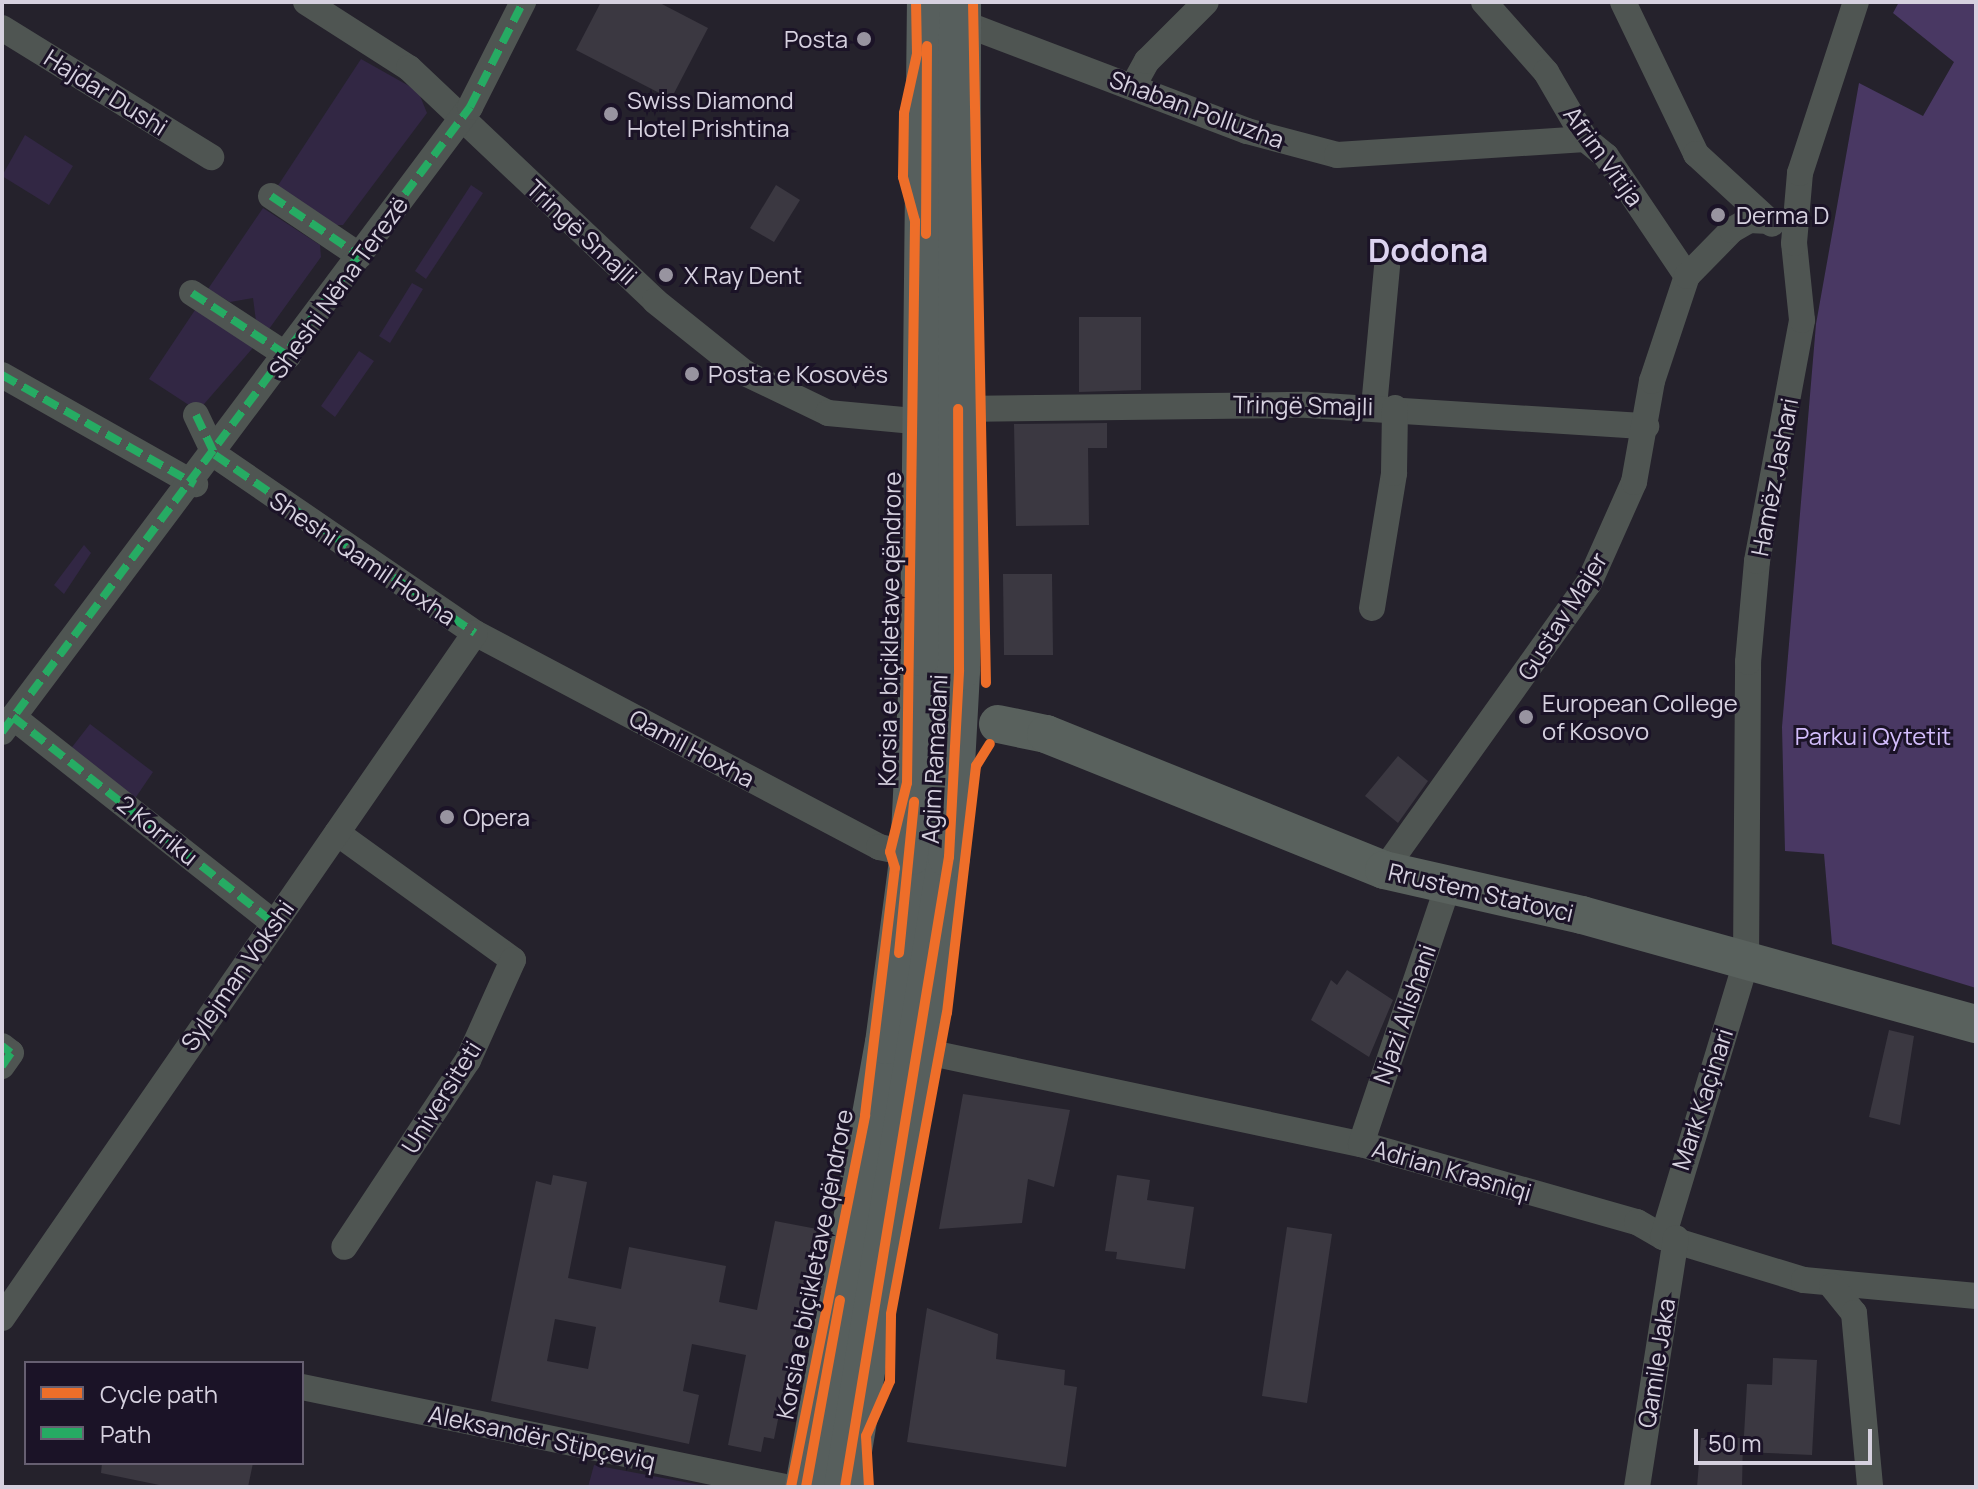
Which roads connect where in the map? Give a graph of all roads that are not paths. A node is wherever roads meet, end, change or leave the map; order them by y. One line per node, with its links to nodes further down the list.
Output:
1 (306, 2): 10 (street, Tringë Smajli)
2 (523, 2): 10 (street, Sheshi Nëna Terezë)
3 (1206, 2): 9 (street)
4 (1484, 2): 11 (street, Afrim Vitija)
5 (1623, 2): 14 (street)
6 (1856, 2): 15 (street, Hamëz Jashari)
7 (949, 9): 9 (street, Shaban Polluzha); 24 (main road, Agim Ramadani)
8 (2, 28): 12 (street, Hajdar Dushi)
9 (1133, 86): 11 (street, Shaban Polluzha)
10 (461, 118): 16 (street, Sheshi Nëna Terezë); 24 (street, Tringë Smajli)
11 (1585, 139): 18 (street, Afrim Vitija)
12 (211, 157)
13 (271, 196): 16 (street)
14 (1769, 221): 15 (street); 18 (street, Gustav Majer)
15 (1794, 243): 37 (street, Hamëz Jashari)
16 (360, 256): 20 (street, Sheshi Nëna Terezë)
17 (1387, 267): 22 (street)
18 (1687, 276): 25 (street, Gustav Majer)
19 (192, 293): 20 (street)
20 (288, 356): 26 (street, Sheshi Nëna Terezë)
21 (2, 375): 27 (street)
22 (1384, 407): 24 (street, Tringë Smajli); 25 (street, Tringë Smajli); 28 (street)
23 (196, 415): 26 (street)
24 (942, 415): 33 (main road, Agim Ramadani); 40 (main road, Agim Ramadani)
25 (1646, 426): 34 (street, Gustav Majer)
26 (215, 455): 27 (street, Sheshi Nëna Terezë); 29 (street, Sheshi Qamil Hoxha)
27 (195, 484): 30 (street, Sheshi Nëna Terezë)
28 (1372, 608)
29 (475, 633): 32 (street, Sylejman Vokshi); 33 (street, Qamil Hoxha)
30 (8, 724): 36 (street, 2 Korriku)
31 (998, 724): 34 (street, Rrustem Statovci)
32 (337, 833): 36 (street, Sylejman Vokshi); 44 (street, Universiteti)
33 (911, 854): 50 (main road, Agim Ramadani)
34 (1384, 870): 35 (street, Rrustem Statovci)
35 (1448, 885): 37 (street, Rrustem Statovci); 42 (street, Njazi Alishani)
36 (273, 922): 47 (street, Sylejman Vokshi)
37 (1746, 962): 38 (street, Rrustem Statovci); 43 (street, Mark Kaçinari)
38 (1976, 1024)
39 (2, 1046): 41 (street)
40 (922, 1051): 42 (street, Adrian Krasniqi); 51 (main road, Agim Ramadani)
41 (2, 1066)
42 (1361, 1144): 43 (street, Adrian Krasniqi)
43 (1669, 1238): 45 (street, Adrian Krasniqi); 52 (street, Qamile Jaka)
44 (344, 1247)
45 (1832, 1286): 46 (street, Adrian Krasniqi); 53 (street)
46 (1976, 1296)
47 (2, 1318)
48 (304, 1387): 49 (street, Aleksandër Stipçeviq)
49 (783, 1487)
50 (806, 1487)
51 (845, 1487)
52 (1637, 1487)
53 (1870, 1487)

